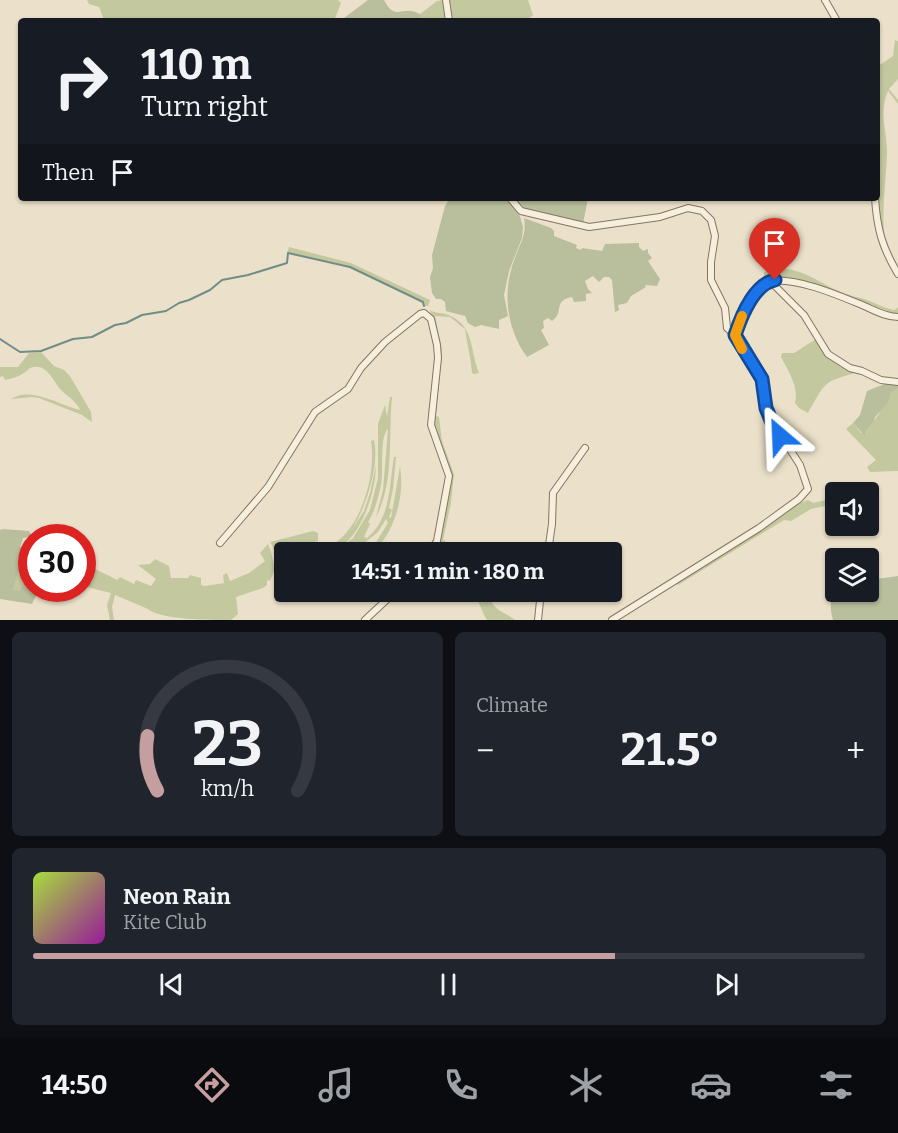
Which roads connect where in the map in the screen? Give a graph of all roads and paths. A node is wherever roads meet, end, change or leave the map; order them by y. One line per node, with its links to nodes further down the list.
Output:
1 (446, 0): 3 (street)
2 (825, 0): 4 (street)
3 (449, 18)
4 (835, 18)
5 (512, 201): 10 (street)
6 (875, 201): 7 (street)
7 (898, 274)
8 (770, 281): 9 (street); 10 (street); 11 (street)
9 (898, 317)
10 (735, 335): 20 (street)
11 (898, 382)
12 (585, 448): 14 (street)
13 (436, 542): 15 (street)
14 (549, 542)
15 (220, 543)
16 (384, 602): 18 (street)
17 (540, 602): 19 (street)
18 (364, 620)
19 (538, 620)
20 (612, 620)

